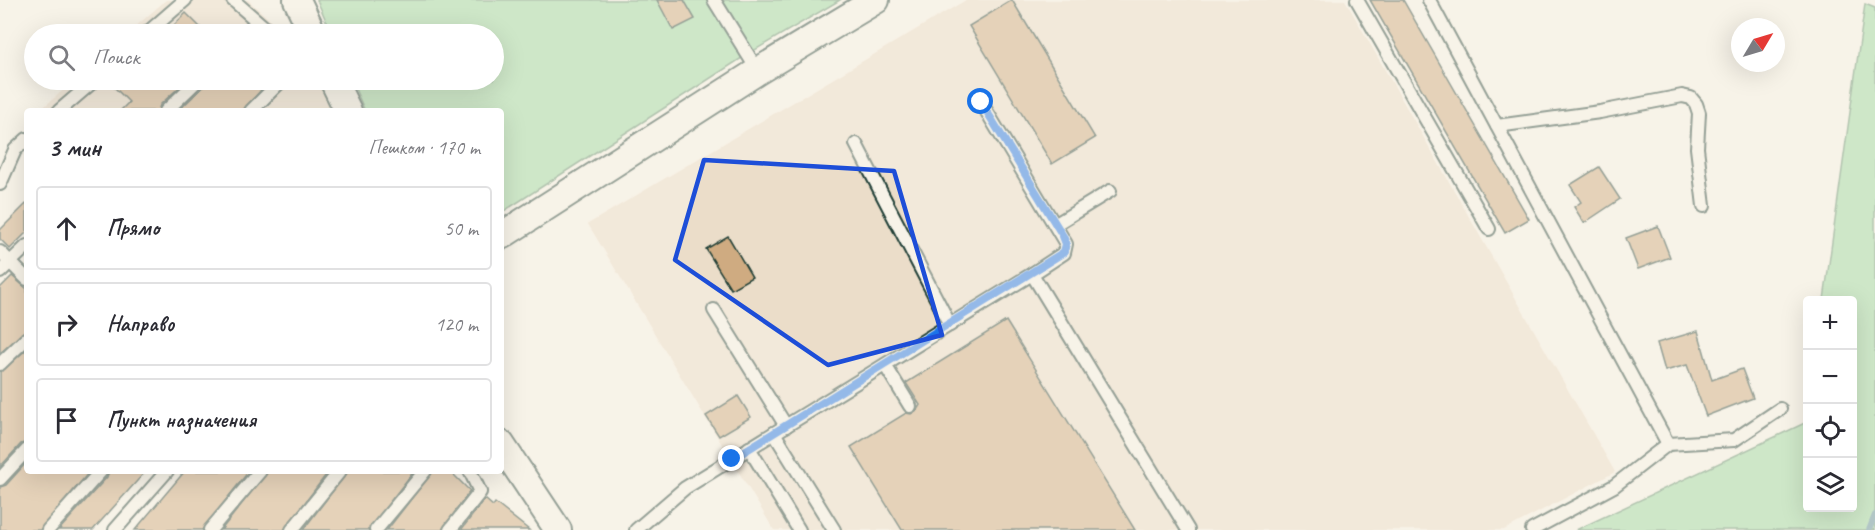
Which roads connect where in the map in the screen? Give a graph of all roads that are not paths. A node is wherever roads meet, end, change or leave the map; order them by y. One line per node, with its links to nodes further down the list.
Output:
1 (185, 0): 9 (lane)
2 (233, 0): 8 (lane)
3 (297, 0): 12 (street)
4 (714, 0): 13 (lane)
5 (876, 0): 13 (street)
6 (1358, 0): 30 (lane)
7 (1429, 0): 23 (lane)
8 (258, 22): 10 (lane); 11 (lane)
9 (157, 24)
10 (256, 24)
11 (260, 24)
12 (308, 24)
13 (758, 71): 31 (street)
14 (83, 90): 19 (lane)
15 (188, 90): 20 (lane)
16 (272, 90): 21 (lane)
17 (338, 90): 22 (street)
18 (981, 102): 29 (lane)
19 (62, 108)
20 (169, 108)
21 (254, 108)
22 (347, 108)
23 (1497, 126): 28 (lane); 47 (lane)
24 (24, 142): 26 (lane)
25 (856, 144): 39 (lane)
26 (0, 184)
27 (1110, 191): 29 (lane)
28 (1704, 206)
29 (1056, 224): 36 (lane)
30 (1489, 229)
31 (504, 234)
32 (24, 249): 34 (lane)
33 (0, 252): 34 (lane)
34 (10, 262): 35 (lane); 37 (lane)
35 (0, 272)
36 (1032, 274): 39 (lane); 68 (lane)
37 (24, 276)
38 (714, 310): 45 (lane)
39 (950, 325): 42 (lane)
40 (24, 341): 41 (lane)
41 (0, 364)
42 (885, 365): 43 (lane); 45 (lane)
43 (910, 406)
44 (1780, 409): 47 (lane)
45 (786, 426): 46 (lane)
46 (774, 433): 48 (lane); 67 (lane)
47 (1668, 444): 69 (lane)
48 (749, 448): 65 (lane); 66 (lane)
49 (504, 449): 64 (street)
50 (24, 453): 57 (lane)
51 (98, 474): 58 (lane)
52 (164, 474): 59 (lane)
53 (257, 474): 60 (lane)
54 (338, 474): 61 (lane)
55 (423, 474): 62 (lane)
56 (471, 474): 63 (lane)
57 (0, 479)
58 (48, 530)
59 (115, 530)
60 (210, 530)
61 (292, 530)
62 (376, 530)
63 (450, 530)
64 (558, 530)
65 (636, 530)
66 (800, 530)
67 (834, 530)
68 (1188, 530)
69 (1532, 530)

